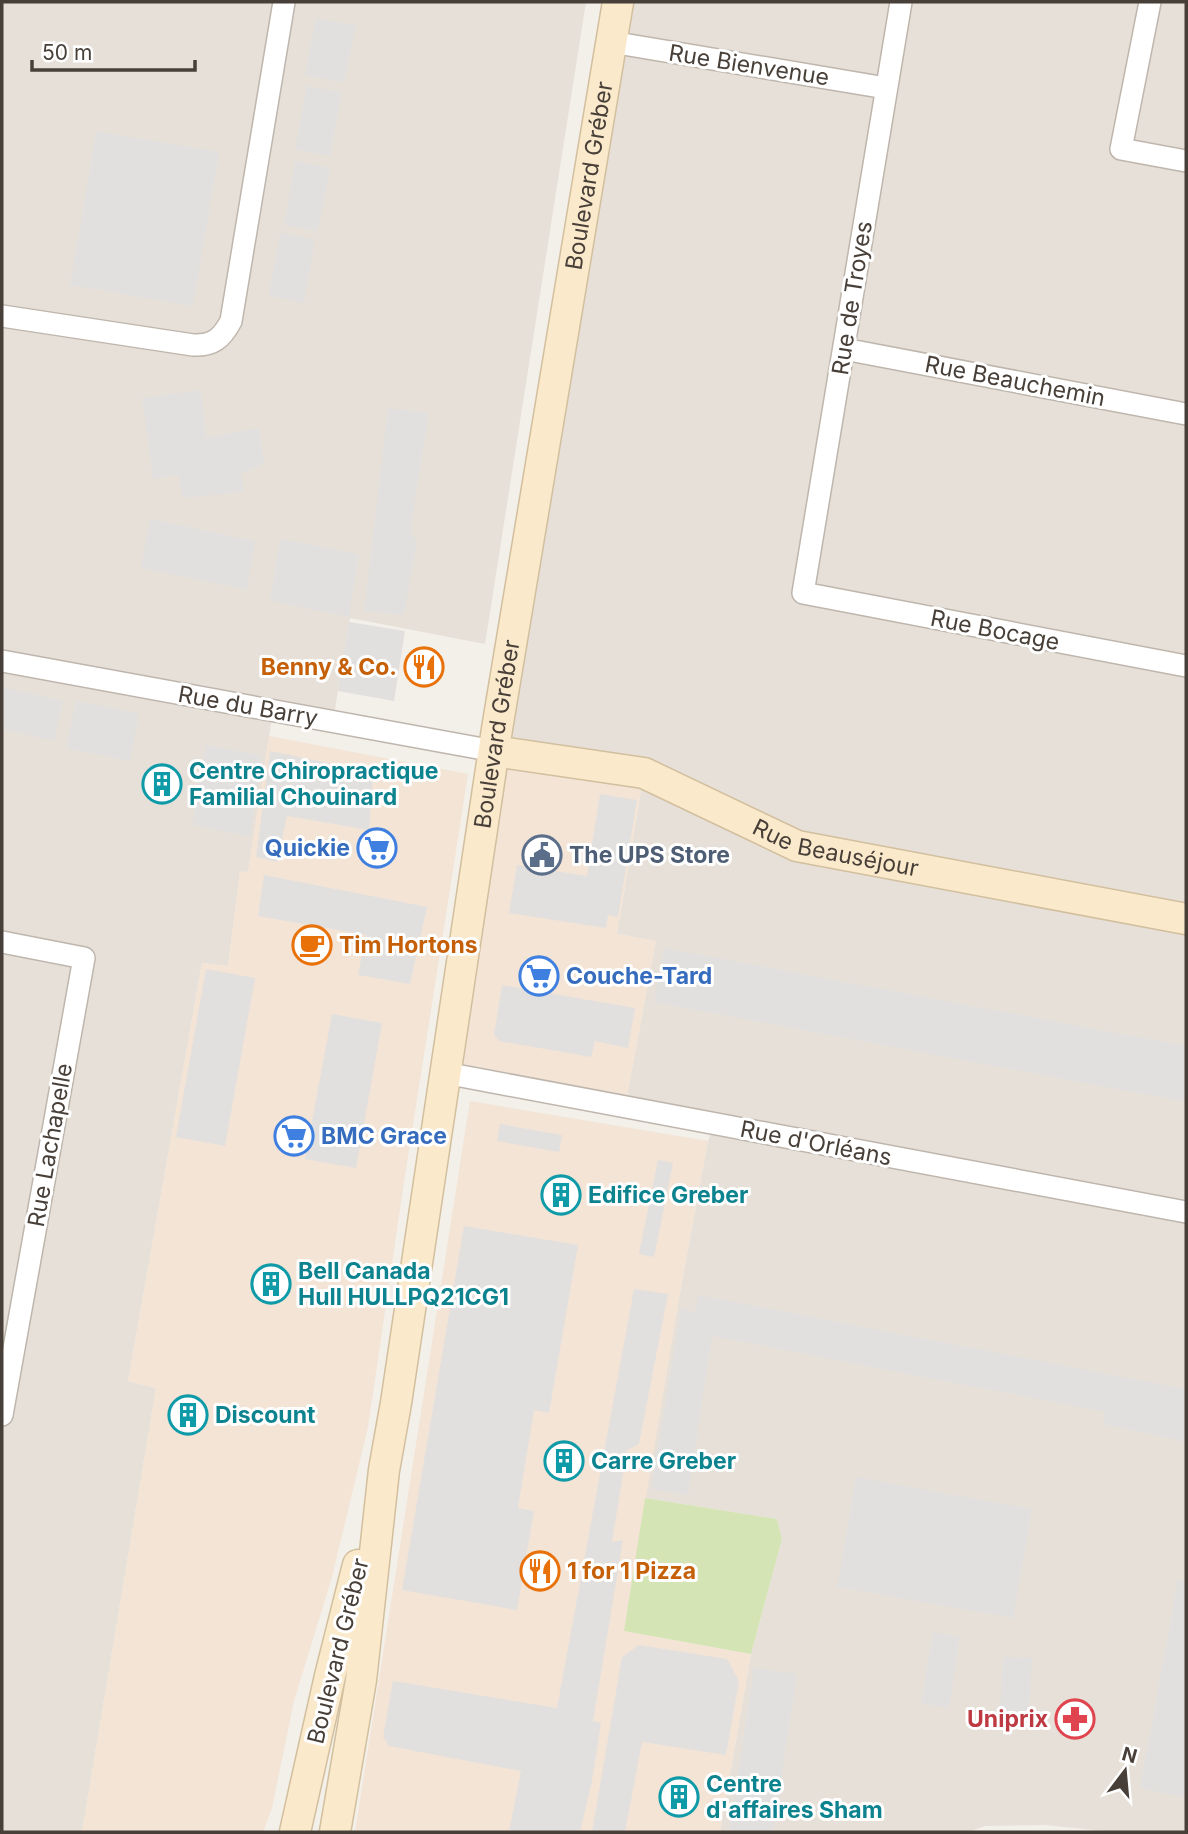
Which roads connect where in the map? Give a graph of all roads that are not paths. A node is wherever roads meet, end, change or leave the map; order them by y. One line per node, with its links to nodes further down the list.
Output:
1 (284, 2): 8 (street)
2 (618, 2): 5 (main road, Boulevard Gréber)
3 (901, 2): 6 (street, Rue de Troyes)
4 (1150, 2): 7 (street)
5 (611, 43): 6 (street, Rue Bienvenue); 14 (main road, Boulevard Gréber)
6 (886, 88): 9 (street, Rue de Troyes)
7 (1186, 162)
8 (2, 316)
9 (844, 349): 10 (street, Rue Beauchemin); 11 (street, Rue de Troyes)
10 (1186, 414)
11 (803, 593): 13 (street, Rue Bocage)
12 (2, 662): 14 (street, Rue du Barry)
13 (1186, 666)
14 (494, 751): 15 (main road, Rue Beauséjour); 17 (main road, Boulevard Gréber)
15 (1186, 919)
16 (2, 942): 19 (street, Rue Lachapelle)
17 (445, 1073): 18 (street, Rue d'Orléans); 20 (main road, Boulevard Gréber)
18 (1186, 1212)
19 (2, 1415)
20 (384, 1470): 21 (main road, Boulevard Gréber); 22 (main road, Boulevard Gréber)
21 (295, 1832)
22 (335, 1832)

